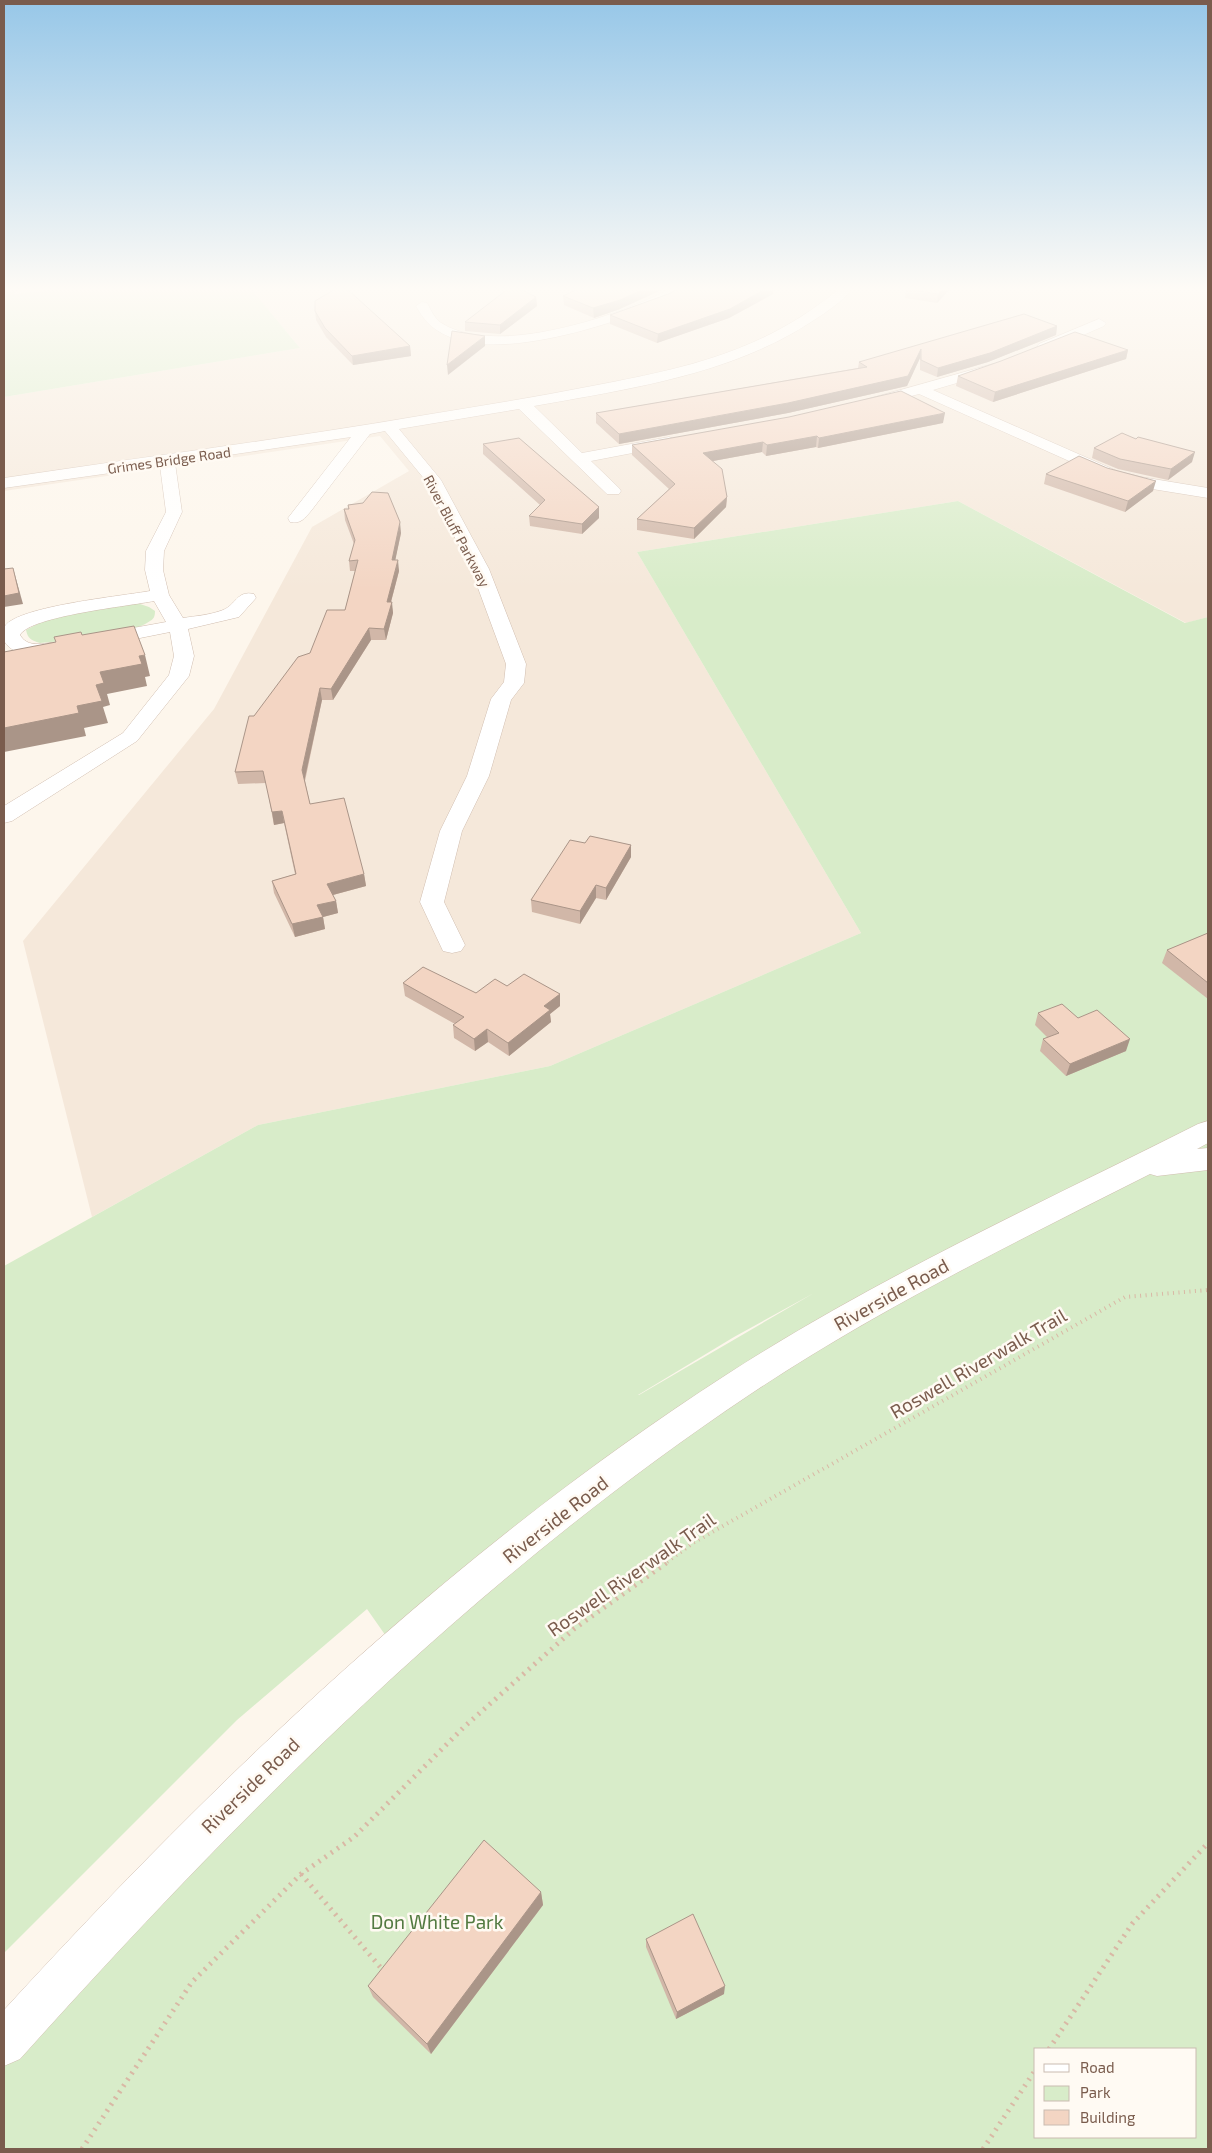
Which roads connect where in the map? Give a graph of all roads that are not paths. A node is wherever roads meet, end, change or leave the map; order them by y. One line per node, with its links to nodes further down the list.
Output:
1 (598, 389): 4 (street, Grimes Bridge Road)
2 (918, 389): 5 (street)
3 (921, 389): 13 (street)
4 (523, 404): 6 (street, Grimes Bridge Road); 9 (street)
5 (858, 406)
6 (389, 426): 7 (street, Grimes Bridge Road); 19 (street, River Bluff Parkway)
7 (365, 430): 10 (street, Grimes Bridge Road); 14 (street)
8 (683, 440): 9 (street)
9 (579, 458): 12 (street)
10 (167, 460): 11 (street, Grimes Bridge Road); 15 (street)
11 (4, 483)
12 (614, 491)
13 (1208, 493)
14 (296, 518)
15 (160, 595): 17 (street); 17 (street)
16 (248, 598): 17 (street)
17 (178, 626): 18 (street)
18 (4, 816)
19 (452, 945)
20 (1208, 1131): 22 (street, Riverside Road)
21 (1208, 1159): 22 (street)
22 (1136, 1168): 23 (street, Riverside Road)
23 (4, 2043)

